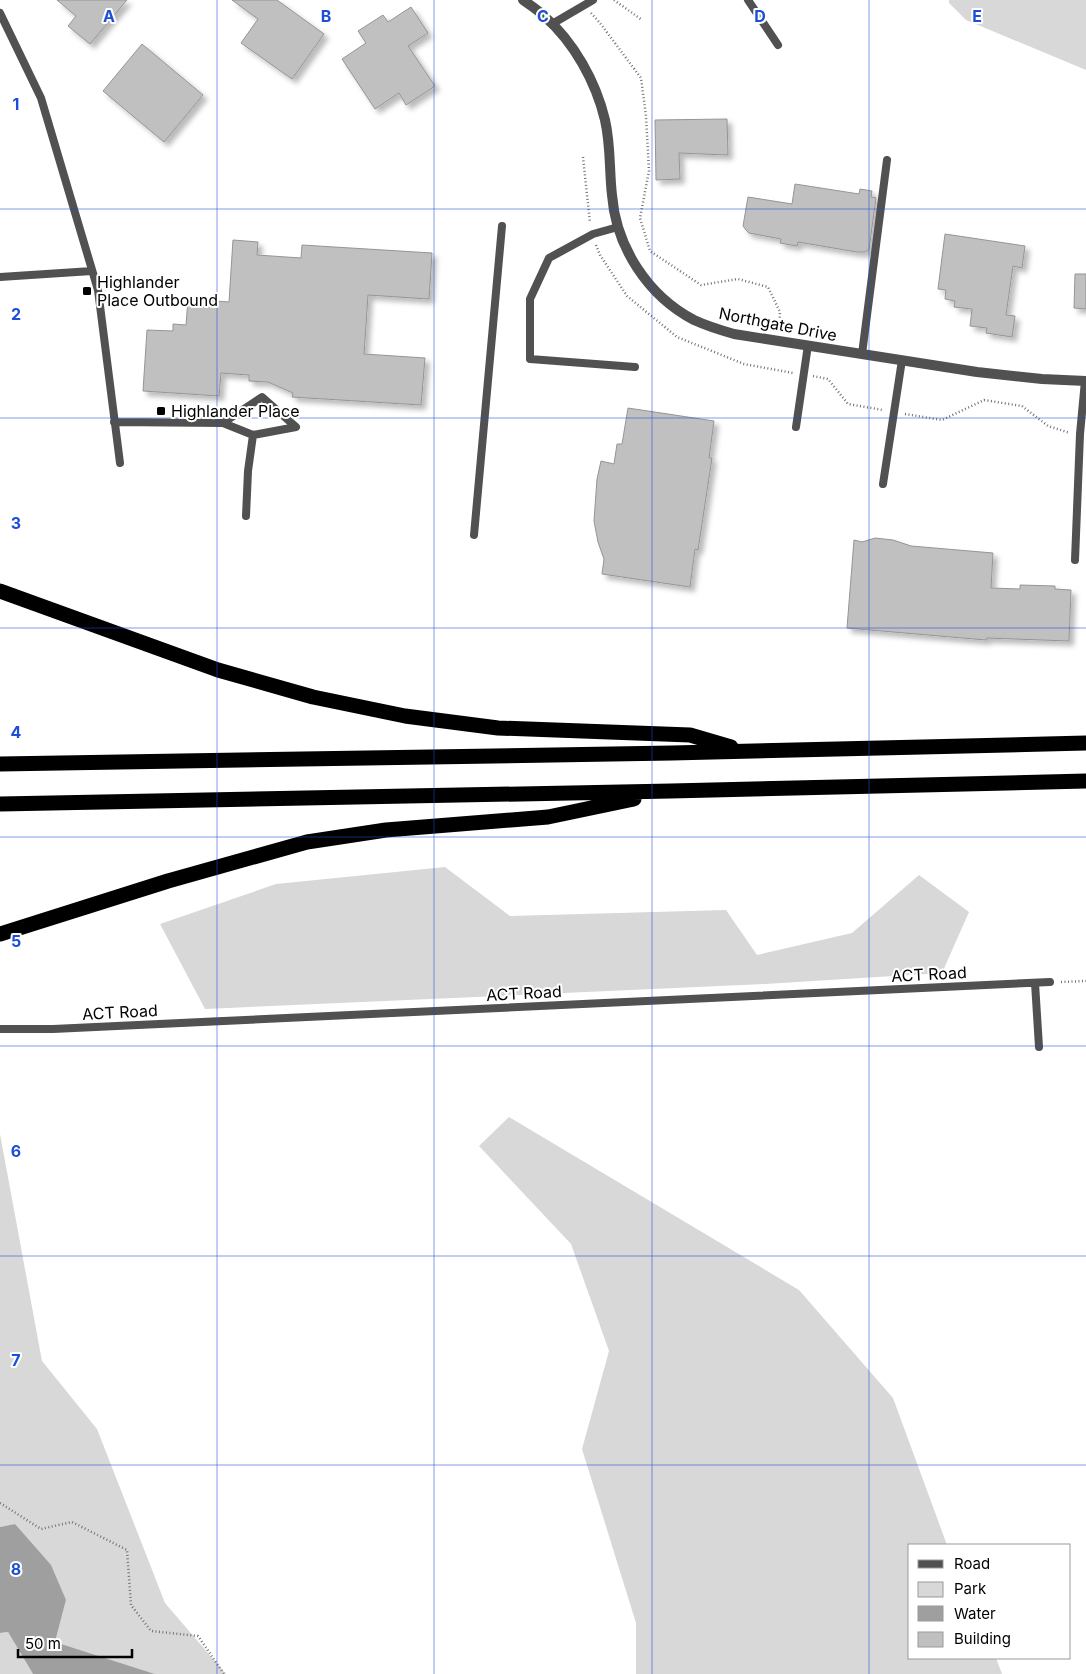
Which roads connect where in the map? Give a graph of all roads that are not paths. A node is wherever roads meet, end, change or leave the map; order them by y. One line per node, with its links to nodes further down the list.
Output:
1 (523, 0): 5 (street, Northgate Drive)
2 (593, 0): 5 (lane)
3 (748, 0): 6 (lane)
4 (0, 13): 10 (lane)
5 (552, 24): 9 (street, Northgate Drive)
6 (778, 45)
7 (887, 160): 13 (lane)
8 (502, 226): 24 (lane)
9 (618, 227): 12 (street, Northgate Drive); 15 (lane)
10 (92, 271): 11 (lane); 17 (lane)
11 (0, 277)
12 (808, 346): 13 (street, Northgate Drive); 19 (lane)
13 (862, 354): 14 (street, Northgate Drive)
14 (902, 360): 16 (street, Northgate Drive); 22 (lane)
15 (636, 367)
16 (1086, 381): 25 (lane)
17 (114, 422): 18 (lane); 21 (lane)
18 (223, 422): 20 (lane); 20 (lane)
19 (796, 427)
20 (253, 435): 23 (lane)
21 (120, 463)
22 (884, 484)
23 (246, 516)
24 (474, 535)
25 (1075, 560)
26 (0, 591): 28 (highway)
27 (1086, 743): 28 (highway)
28 (744, 752): 29 (highway)
29 (0, 764)
30 (1086, 781): 31 (highway)
31 (671, 791): 32 (highway); 33 (highway)
32 (0, 804)
33 (0, 934)
34 (1050, 982): 35 (lane, ACT Road)
35 (1035, 983): 36 (lane, ACT Road); 37 (lane)
36 (0, 1029)
37 (1039, 1047)

